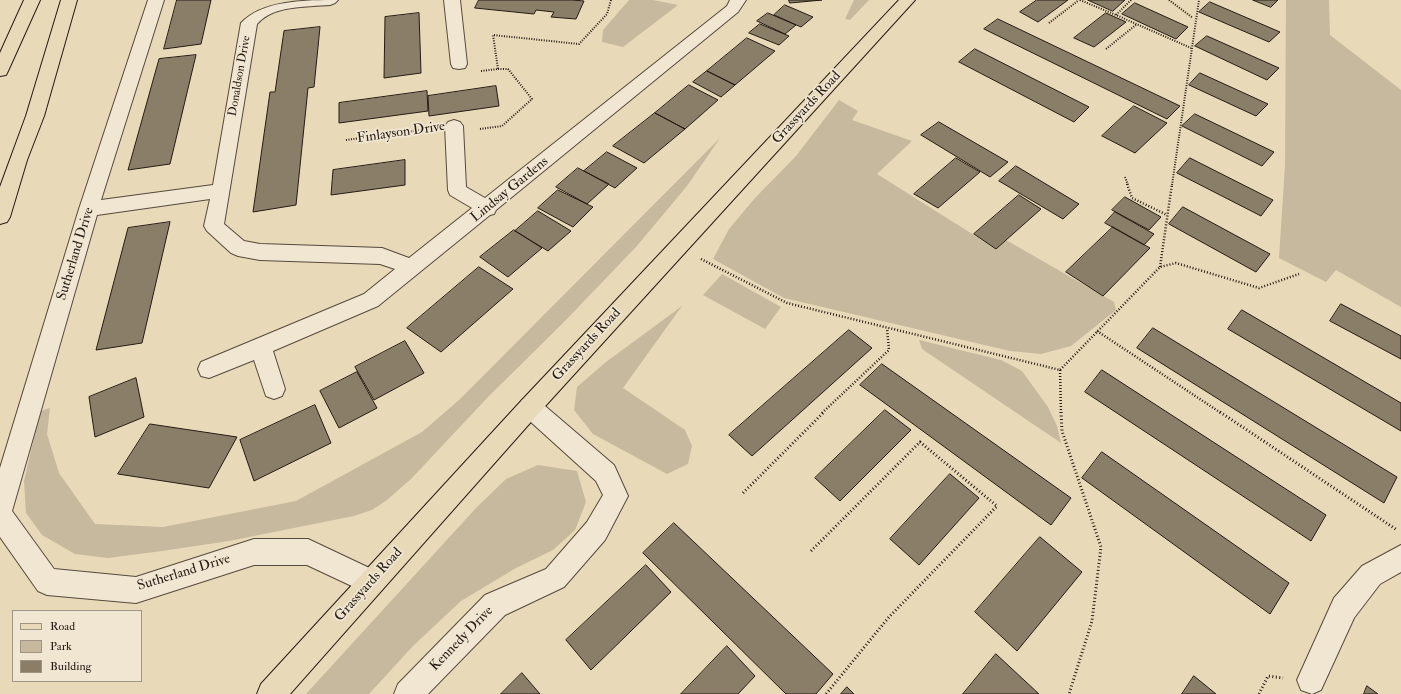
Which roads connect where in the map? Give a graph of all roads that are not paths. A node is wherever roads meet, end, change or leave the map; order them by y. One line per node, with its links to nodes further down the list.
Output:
1 (32, 0): 9 (main road)
2 (69, 0): 14 (main road)
3 (156, 0): 12 (street, Sutherland Drive)
4 (330, 0): 11 (street, Donaldson Drive)
5 (452, 0): 8 (street)
6 (738, 0): 13 (street, Lindsay Gardens)
7 (907, 0): 19 (main road, Grassyards Road)
8 (459, 64)
9 (0, 70)
10 (454, 130): 13 (street, Finlayson Drive)
11 (221, 191): 12 (street); 15 (street, Donaldson Drive)
12 (89, 209): 20 (street, Sutherland Drive)
13 (487, 209): 15 (street, Lindsay Gardens)
14 (0, 217)
15 (412, 268): 16 (street, Lindsay Gardens)
16 (260, 347): 17 (street, Lindsay Gardens); 18 (street)
17 (209, 369)
18 (274, 389)
19 (530, 407): 23 (main road, Grassyards Road); 26 (street, Kennedy Drive)
20 (0, 509)
21 (0, 516): 23 (street, Sutherland Drive)
22 (1401, 558): 24 (street)
23 (371, 582): 25 (main road, Grassyards Road)
24 (1311, 680)
25 (271, 694)
26 (408, 694)

